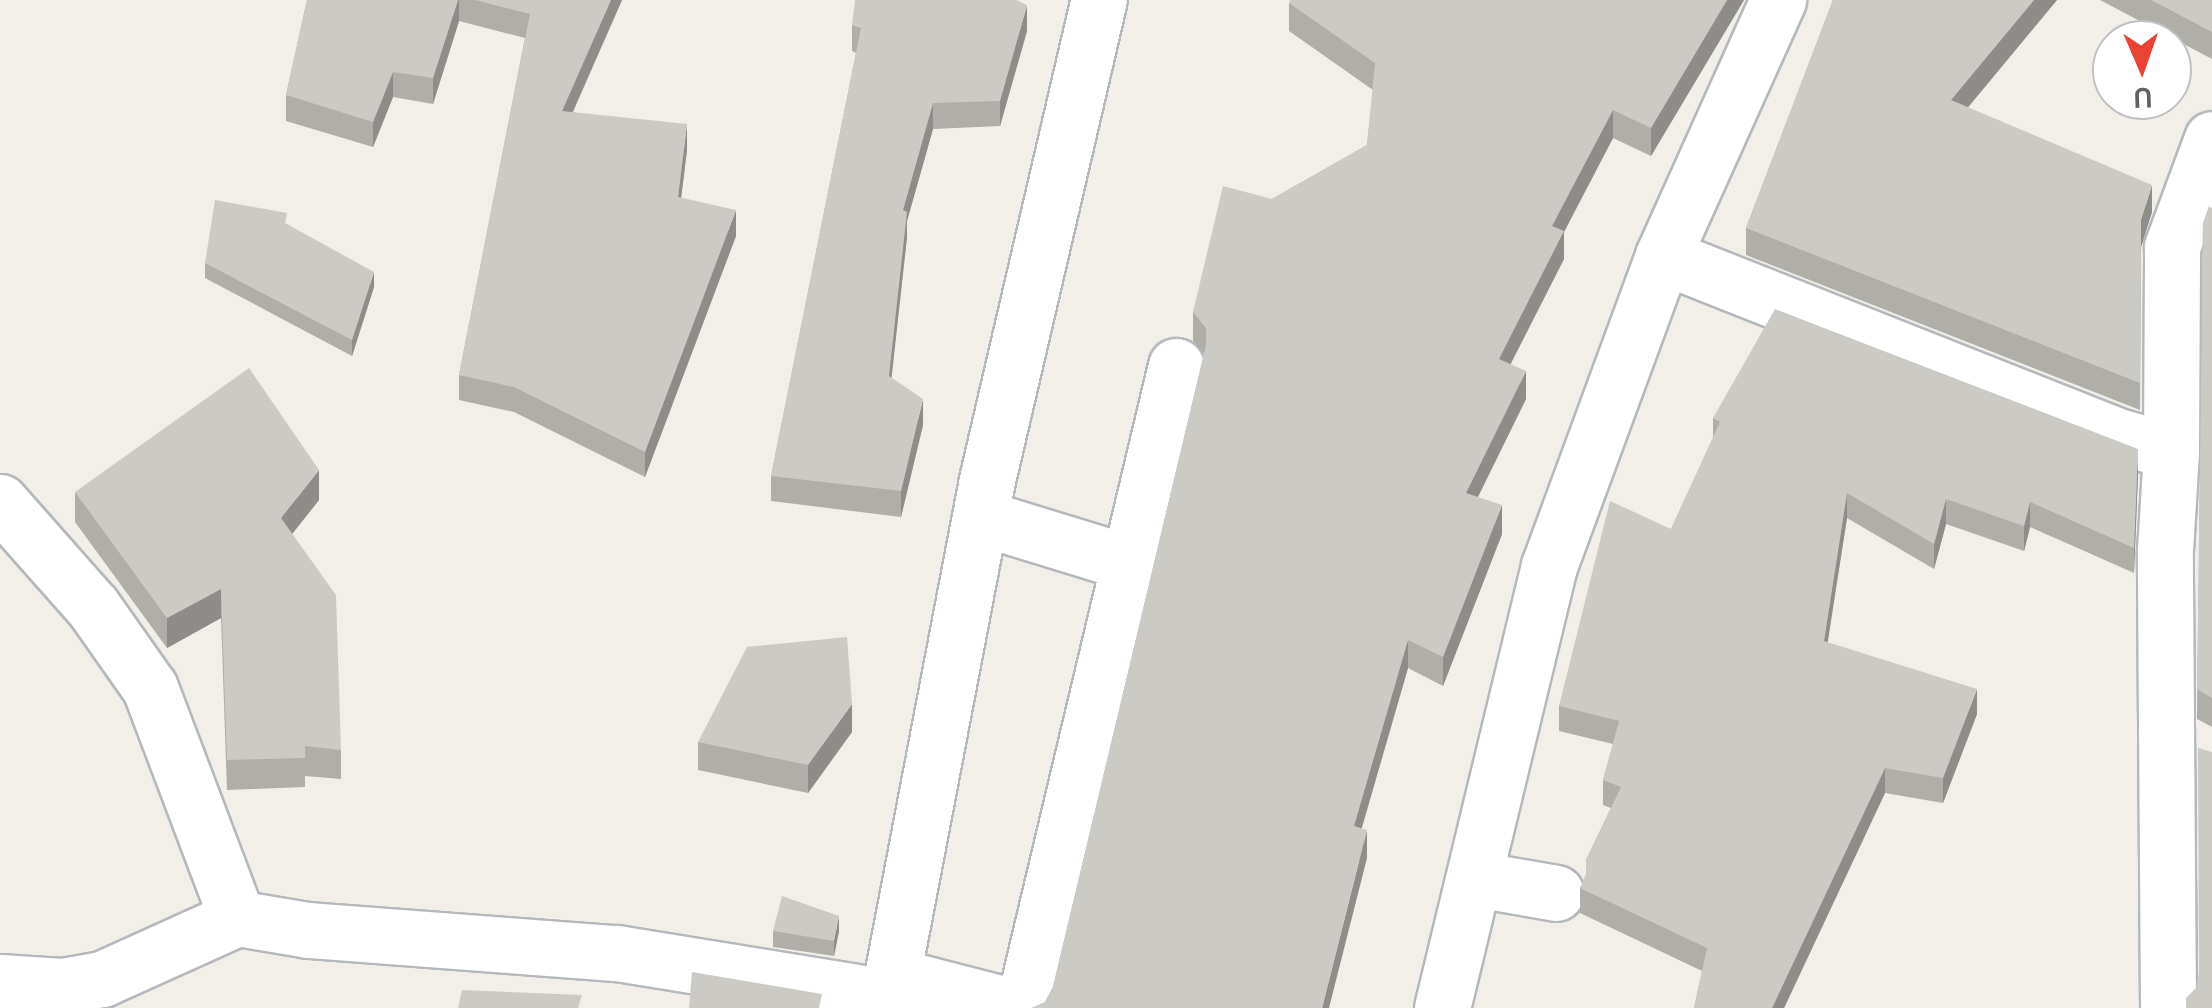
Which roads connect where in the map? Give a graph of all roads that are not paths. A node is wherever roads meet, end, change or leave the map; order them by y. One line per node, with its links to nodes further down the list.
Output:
1 (1099, 0): 8 (street)
2 (1778, 0): 4 (street)
3 (2212, 139): 6 (street)
4 (1664, 256): 6 (street); 10 (street)
5 (1176, 366): 9 (street)
6 (2150, 445): 18 (street)
7 (0, 502): 12 (street)
8 (994, 520): 9 (street); 14 (street)
9 (1115, 558): 16 (street)
10 (1476, 878): 11 (street); 17 (street)
11 (1556, 893)
12 (237, 918): 14 (street); 15 (street)
13 (0, 982): 15 (street)
14 (897, 991): 16 (street)
15 (102, 994)
16 (1015, 1007)
17 (1442, 1008)
18 (2168, 1008)

